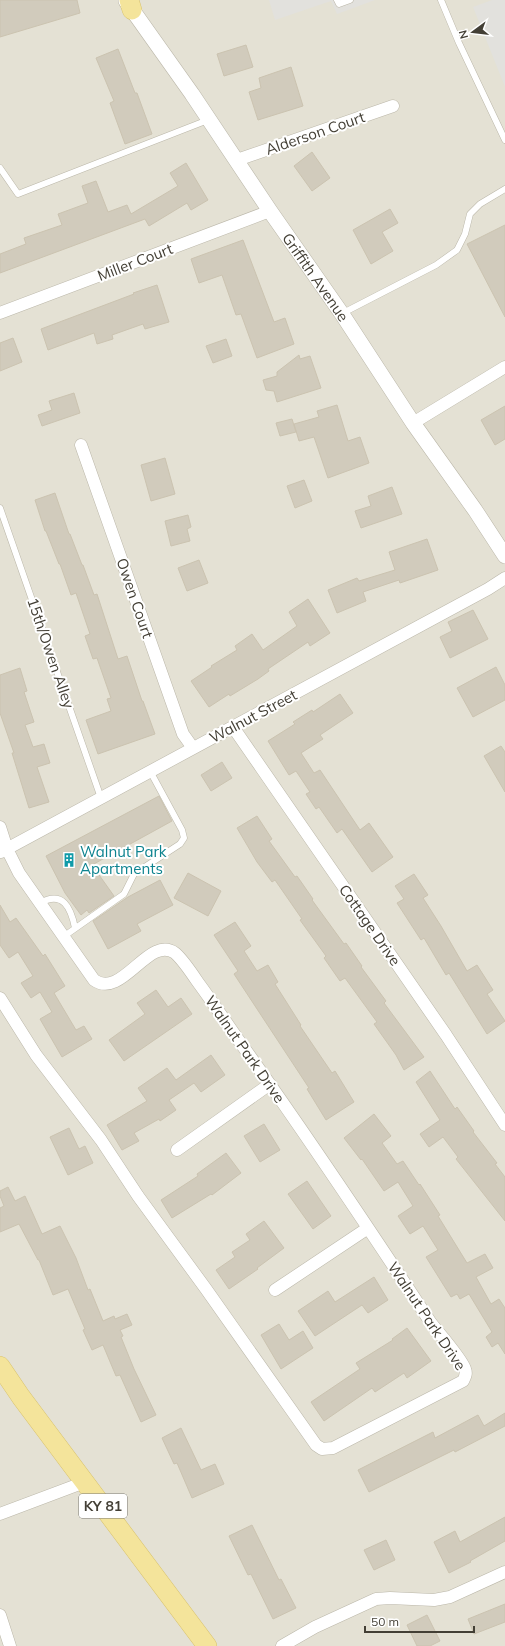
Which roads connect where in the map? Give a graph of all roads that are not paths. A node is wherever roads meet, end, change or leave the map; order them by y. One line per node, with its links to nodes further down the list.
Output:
1 (337, 0): 2 (lane)
2 (350, 0)
3 (441, 0): 7 (lane)
4 (129, 3): 6 (street, Griffith Avenue)
5 (393, 106): 8 (street, Alderson Court)
6 (210, 120): 8 (street, Griffith Avenue); 9 (lane)
7 (505, 140)
8 (237, 160): 11 (street, Griffith Avenue)
9 (0, 168)
10 (505, 189): 13 (lane)
11 (270, 210): 12 (street, Miller Court); 13 (street, Griffith Avenue)
12 (0, 313)
13 (342, 314): 15 (street, Griffith Avenue)
14 (505, 367): 15 (street)
15 (413, 423): 18 (street, Griffith Avenue)
16 (81, 445): 21 (street, Owen Court)
17 (0, 508): 23 (lane, 15th/Owen Alley)
18 (505, 556)
19 (505, 578): 20 (street, Walnut Street)
20 (233, 727): 21 (street, Walnut Street); 31 (street, Cottage Drive)
21 (193, 748): 22 (street, Walnut Street)
22 (150, 771): 23 (street, Walnut Street); 27 (lane)
23 (102, 798): 25 (street, Walnut Street)
24 (0, 827): 25 (street, Walnut Park Drive)
25 (4, 851): 26 (street, Walnut Park Drive)
26 (40, 903): 27 (lane); 28 (street, Walnut Park Drive)
27 (74, 928): 28 (lane)
28 (63, 937): 30 (street, Walnut Park Drive)
29 (0, 998): 33 (street, Walnut Park Drive)
30 (270, 1084): 32 (street); 33 (street, Walnut Park Drive)
31 (505, 1125)
32 (177, 1150)
33 (368, 1228): 34 (street)
34 (275, 1290)
35 (0, 1366): 36 (main road, KY 81)
36 (85, 1482): 37 (street); 41 (main road, KY 81)
37 (0, 1514)
38 (505, 1572): 42 (street)
39 (0, 1615): 40 (street)
40 (10, 1646)
41 (207, 1646)
42 (282, 1646)

